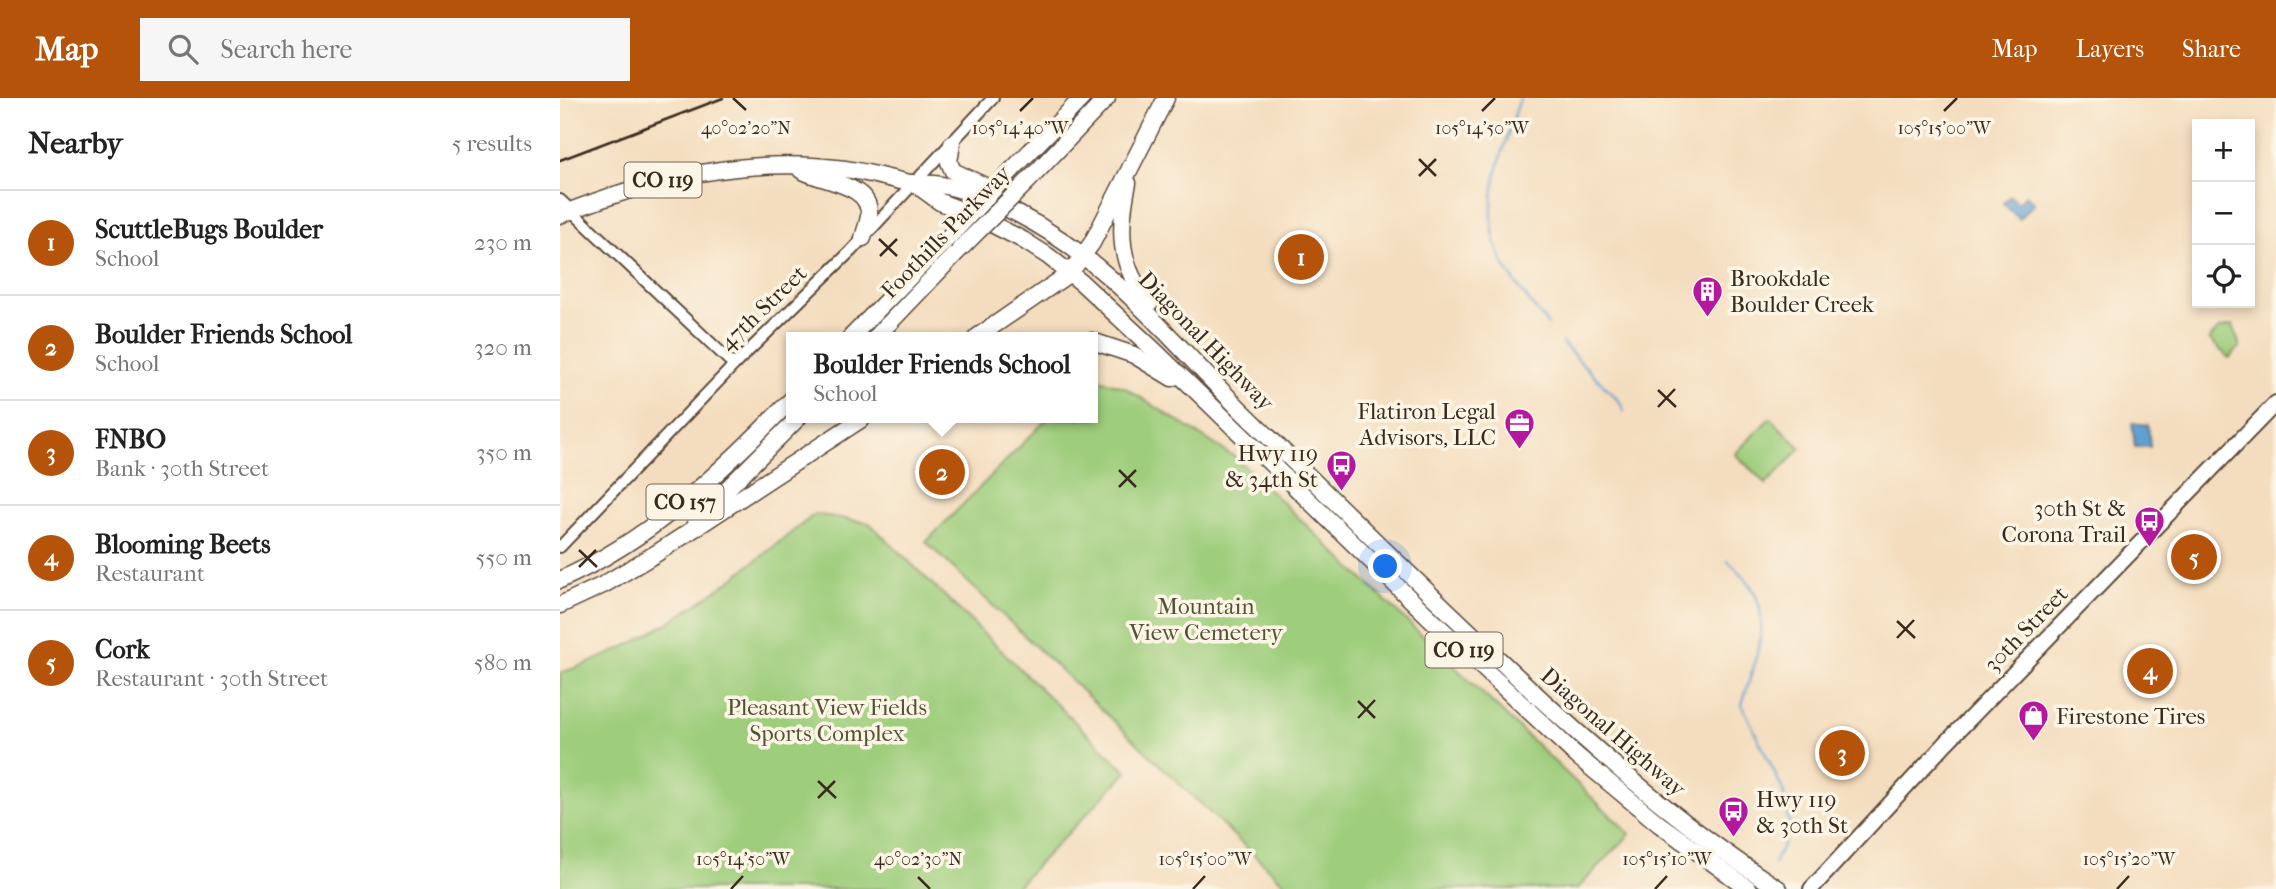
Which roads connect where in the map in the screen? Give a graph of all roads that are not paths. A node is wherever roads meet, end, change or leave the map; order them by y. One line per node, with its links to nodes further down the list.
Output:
1 (993, 98): 5 (street, 47th Street)
2 (1082, 98): 14 (highway, Foothills Parkway, bridge)
3 (1107, 98): 15 (highway, Foothills Parkway, bridge)
4 (1166, 98): 6 (highway)
5 (952, 144): 8 (street, 47th Street); 11 (highway)
6 (1136, 158): 12 (highway); 22 (highway)
7 (793, 165): 8 (highway, Diagonal Highway / CO 119); 9 (highway, Diagonal Highway / CO 119); 10 (highway)
8 (914, 183): 10 (street, 47th Street); 11 (highway, Diagonal Highway / CO 119); 13 (highway, Diagonal Highway)
9 (564, 209): 18 (street)
10 (863, 238): 18 (street, 47th Street)
11 (1067, 243): 12 (highway, Diagonal Highway / CO 119)
12 (1084, 255): 13 (highway); 22 (highway, Diagonal Highway / CO 119)
13 (1070, 273): 16 (highway); 19 (highway, Diagonal Highway)
14 (856, 332)
15 (881, 332)
16 (984, 332)
17 (1098, 343): 19 (highway, CO 119)
18 (734, 365): 25 (street, 47th Street)
19 (1203, 399): 30 (highway, Diagonal Highway / CO 119)
20 (2276, 403): 33 (main road, 30th Street)
21 (786, 405): 27 (highway, CO 157)
22 (1237, 406): 29 (highway, Diagonal Highway / CO 119)
23 (793, 423): 26 (highway, CO 157)
24 (855, 423): 26 (highway)
25 (561, 545)
26 (657, 553): 28 (highway)
27 (560, 580)
28 (560, 605)
29 (1589, 744): 30 (highway); 32 (highway, Diagonal Highway / CO 119)
30 (1577, 756): 31 (highway, Diagonal Highway / CO 119)
31 (1749, 889)
32 (1779, 889)
33 (1811, 889)

